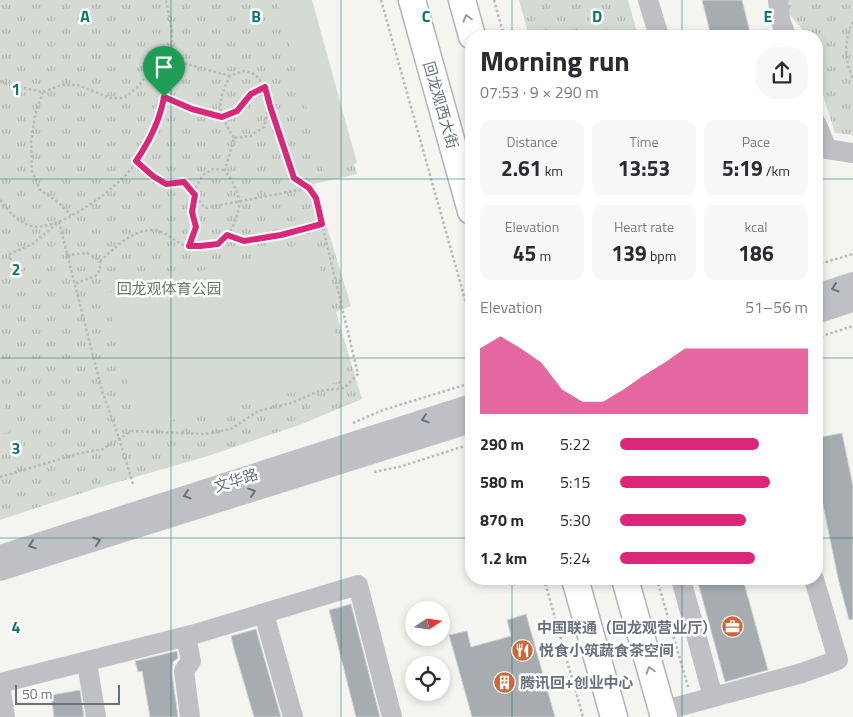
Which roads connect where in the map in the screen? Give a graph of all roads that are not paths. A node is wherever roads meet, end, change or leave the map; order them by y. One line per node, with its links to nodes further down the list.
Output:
1 (412, 0): 10 (main road, 回龙观西大街)
2 (462, 0): 5 (main road, one-way to 2)
3 (648, 0): 6 (street)
4 (778, 0): 7 (street)
5 (470, 30)
6 (657, 30)
7 (784, 30)
8 (823, 141): 9 (street)
9 (853, 153)
10 (465, 190)
11 (853, 282): 12 (street, one-way to 12)
12 (823, 292)
13 (853, 302): 14 (street)
14 (823, 312)
15 (465, 406): 17 (street, 文华路, one-way to 17)
16 (465, 425): 18 (street, 文华路, one-way to 16)
17 (0, 555)
18 (0, 571)
19 (577, 585): 34 (main road)
20 (627, 585): 28 (main road, one-way to 20)
21 (683, 585): 27 (street)
22 (816, 585): 27 (street)
23 (264, 614): 24 (street); 32 (street); 33 (street)
24 (186, 637): 25 (street); 31 (street)
25 (87, 663): 26 (street); 30 (street)
26 (0, 684): 29 (street)
27 (713, 697): 28 (street)
28 (663, 714)
29 (5, 717)
30 (96, 717)
31 (190, 717)
32 (293, 717)
33 (392, 717)
34 (614, 717)

